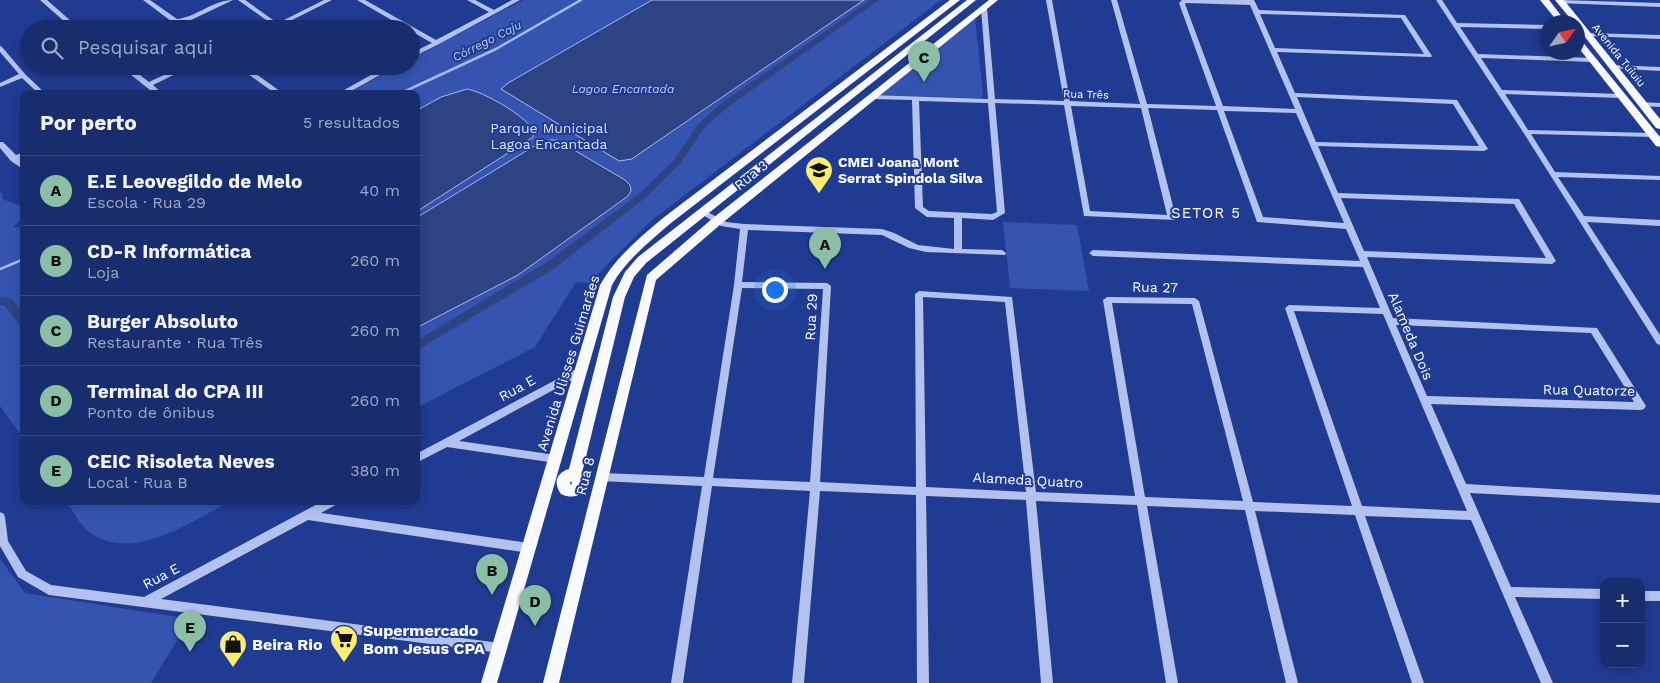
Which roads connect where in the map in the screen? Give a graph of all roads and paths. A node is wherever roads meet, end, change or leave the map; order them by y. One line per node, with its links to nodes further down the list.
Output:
1 (42, 0): 23 (street)
2 (146, 0): 24 (street)
3 (230, 0): 25 (street)
4 (241, 0): 26 (street)
5 (329, 0): 27 (street)
6 (360, 0): 28 (street)
7 (470, 0): 20 (street)
8 (517, 0): 20 (street)
9 (956, 0): 82 (main road, Avenida Ulisses Guimarães)
10 (972, 0): 83 (main road, Avenida Ulisses Guimarães)
11 (994, 0): 19 (main road)
12 (1049, 0): 64 (street)
13 (1114, 0): 67 (street)
14 (1439, 0): 29 (street)
15 (1544, 0): 21 (main road)
16 (1559, 1): 18 (street); 22 (main road, Avenida Tuiuiu)
17 (1253, 5): 39 (street, Alameda Dois); 39 (street); 68 (street)
18 (1660, 5)
19 (984, 8): 61 (main road); 63 (street)
20 (494, 12): 35 (street)
21 (1556, 15)
22 (1570, 15)
23 (66, 20)
24 (175, 20)
25 (186, 20)
26 (270, 20)
27 (287, 20)
28 (396, 20)
29 (1455, 25): 30 (street); 42 (street)
30 (1540, 27)
31 (1585, 33): 33 (main road, Avenida Tuiuiu)
32 (420, 34): 35 (street)
33 (1587, 35): 34 (street); 37 (main road, Avenida Tuiuiu)
34 (1660, 37)
35 (437, 43): 40 (street)
36 (1585, 43): 37 (main road)
37 (1594, 44): 44 (main road, Avenida Tuiuiu)
38 (0, 48): 46 (street)
39 (1272, 50): 59 (street, Alameda Dois)
40 (420, 52)
41 (1585, 52): 43 (main road, Avenida Tuiuiu)
42 (1475, 56): 43 (street); 58 (street)
43 (1592, 60): 60 (main road, Avenida Tuiuiu)
44 (1613, 67): 45 (street); 65 (main road, Avenida Tuiuiu)
45 (1660, 69)
46 (20, 71)
47 (23, 75): 52 (street); 54 (street)
48 (135, 75): 53 (street)
49 (170, 75): 53 (street)
50 (253, 75): 56 (street)
51 (376, 75): 57 (street)
52 (0, 85)
53 (148, 85): 55 (street)
54 (39, 90)
55 (155, 90)
56 (275, 90)
57 (348, 90)
58 (1499, 92): 60 (street); 71 (street)
59 (1292, 95): 69 (street, Alameda Dois); 74 (street)
60 (1621, 96): 72 (main road, Avenida Tuiuiu)
61 (872, 97): 62 (street, Rua Três); 86 (main road, Rua 3)
62 (915, 99): 63 (street, Rua Três); 84 (street)
63 (992, 102): 64 (street, Rua Três); 84 (street)
64 (1068, 103): 67 (street, Rua Três); 67 (street)
65 (1642, 104): 66 (street); 70 (main road, Avenida Tuiuiu)
66 (1660, 104)
67 (1144, 106): 68 (street, Rua Três)
68 (1220, 108): 69 (street, Rua Três); 88 (street)
69 (1299, 111): 74 (street, Alameda Dois)
70 (1660, 126)
71 (1526, 132): 72 (street); 79 (street)
72 (1653, 136): 75 (main road, Avenida Tuiuiu)
73 (0, 144): 77 (street)
74 (1313, 144): 81 (street, Alameda Dois)
75 (1660, 144)
76 (20, 156): 77 (street)
77 (14, 159): 78 (street)
78 (20, 164)
79 (1553, 174): 80 (street); 85 (street)
80 (1660, 178)
81 (1335, 195): 88 (street, Alameda Dois); 93 (street)
82 (689, 204): 83 (main road); 100 (main road, Avenida Ulisses Guimarães)
83 (702, 212): 86 (street); 106 (main road, Avenida Ulisses Guimarães)
84 (958, 216): 90 (street)
85 (1581, 219): 87 (street); 99 (street)
86 (717, 221): 89 (street); 95 (main road, Rua 3)
87 (1660, 223)
88 (1348, 226): 93 (street, Alameda Dois)
89 (744, 227): 90 (street); 96 (street)
90 (958, 250): 91 (street)
91 (1002, 253)
92 (1093, 253): 94 (street)
93 (1360, 254): 94 (street, Alameda Dois)
94 (1365, 264): 97 (street, Alameda Dois)
95 (651, 278): 105 (main road, Rua 8)
96 (738, 285): 107 (street); 108 (street, Rua 29)
97 (1386, 311): 98 (street, Alameda Dois); 116 (street)
98 (1390, 321): 101 (street, Alameda Dois); 101 (street, Rua Quatorze)
99 (1660, 342)
100 (580, 371): 102 (street, Rua E); 104 (main road, Avenida Ulisses Guimarães)
101 (1424, 400): 109 (street, Alameda Dois)
102 (447, 443): 103 (street, Rua E); 104 (street)
103 (420, 457)
104 (556, 459): 106 (main road, Avenida Ulisses Guimarães)
105 (601, 477): 106 (main road, Alameda Quatro); 107 (street, Alameda Quatro); 129 (main road, Rua 8)
106 (567, 479): 121 (main road, Avenida Ulisses Guimarães)
107 (707, 481): 108 (street, Alameda Quatro); 130 (street)
108 (815, 486): 110 (street, Alameda Quatro); 131 (street)
109 (1462, 488): 112 (street); 118 (street, Alameda Dois)
110 (921, 491): 111 (street, Alameda Quatro); 111 (street); 132 (street)
111 (1031, 496): 113 (street, Alameda Quatro); 133 (street)
112 (1660, 499)
113 (1140, 501): 115 (street, Alameda Quatro); 115 (street, Rua 27); 134 (street)
114 (326, 505): 117 (street, Rua E)
115 (1249, 506): 116 (street, Alameda Quatro); 135 (street)
116 (1358, 511): 118 (street, Alameda Quatro); 136 (street)
117 (307, 515): 121 (street); 126 (street, Rua E)
118 (1475, 516): 122 (street, Alameda Dois)
119 (0, 517): 120 (street, Rua E)
120 (2, 543): 126 (street, Rua E)
121 (529, 548): 127 (main road, Avenida Ulisses Guimarães)
122 (1507, 592): 123 (street); 137 (street, Alameda Dois)
123 (1600, 594)
124 (1645, 596): 125 (street)
125 (1660, 596)
126 (144, 603): 127 (street)
127 (500, 648): 128 (main road, Avenida Ulisses Guimarães)
128 (489, 683)
129 (551, 683)
130 (677, 683)
131 (798, 683)
132 (923, 683)
133 (1047, 683)
134 (1172, 683)
135 (1292, 683)
136 (1418, 683)
137 (1547, 683)

